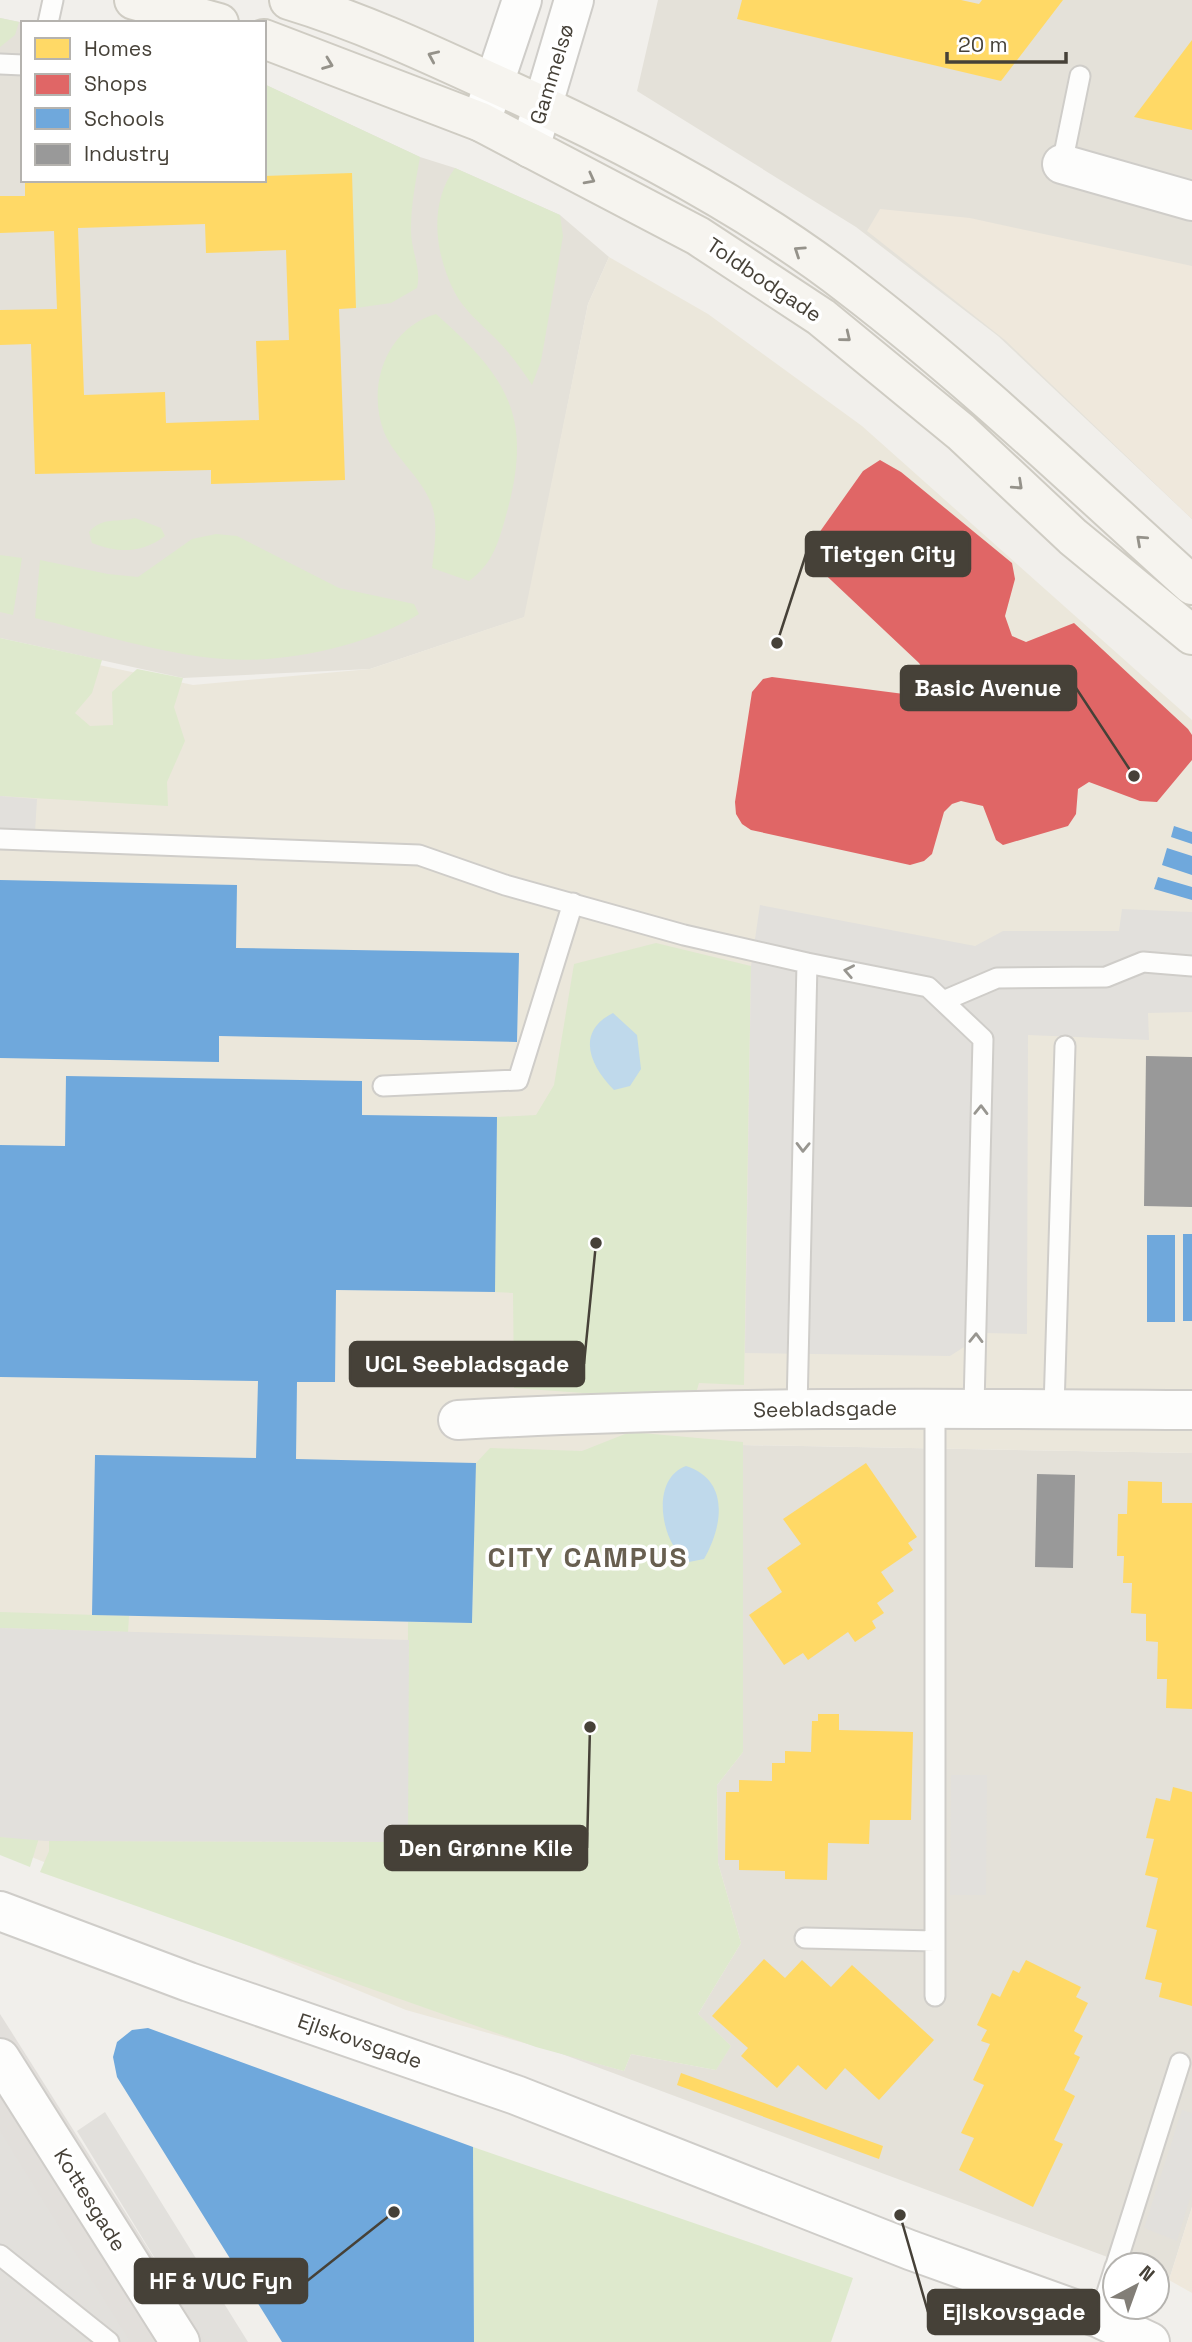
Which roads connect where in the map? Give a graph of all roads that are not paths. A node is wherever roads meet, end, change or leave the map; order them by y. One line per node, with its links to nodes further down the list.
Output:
1 (53, 0): 6 (lane)
2 (134, 0): 7 (main road)
3 (289, 0): 12 (main road, Toldbodgade, one-way to 3)
4 (523, 0): 12 (street)
5 (574, 0): 13 (street, Gammelsø)
6 (48, 21)
7 (212, 21)
8 (266, 40): 14 (main road, Toldbodgade, one-way to 14)
9 (0, 64): 10 (lane)
10 (21, 65)
11 (1080, 76): 16 (lane)
12 (495, 84): 13 (main road, Toldbodgade); 14 (street)
13 (543, 104): 15 (street, Gammelsø); 18 (main road, Toldbodgade, one-way to 13)
14 (481, 122): 15 (main road, Toldbodgade)
15 (530, 148): 19 (main road, Toldbodgade, one-way to 19)
16 (1062, 164): 17 (street)
17 (1192, 201)
18 (1192, 585)
19 (1192, 635)
20 (0, 839): 21 (lane)
21 (573, 903): 22 (lane); 26 (lane)
22 (807, 962): 24 (lane, one-way to 22); 30 (lane, one-way to 30)
23 (1192, 966): 24 (lane)
24 (943, 1001): 27 (lane, one-way to 24)
25 (1065, 1046): 29 (lane)
26 (383, 1086)
27 (974, 1406): 28 (street, Seebladsgade); 29 (street, Seebladsgade)
28 (935, 1407): 30 (street, Seebladsgade); 35 (lane)
29 (1054, 1408): 31 (street, Seebladsgade)
30 (797, 1409): 32 (street, Seebladsgade)
31 (1192, 1410)
32 (458, 1420)
33 (0, 1911): 42 (street, Ejlskovsgade)
34 (806, 1938): 35 (lane)
35 (934, 1941): 36 (lane)
36 (935, 1996)
37 (1180, 2063): 39 (lane)
38 (5, 2076): 44 (street, Kottesgade)
39 (1120, 2251)
40 (0, 2255): 43 (lane)
41 (1101, 2312): 42 (lane)
42 (1099, 2318): 45 (street, Ejlskovsgade)
43 (110, 2342)
44 (180, 2342)
45 (1150, 2342)

